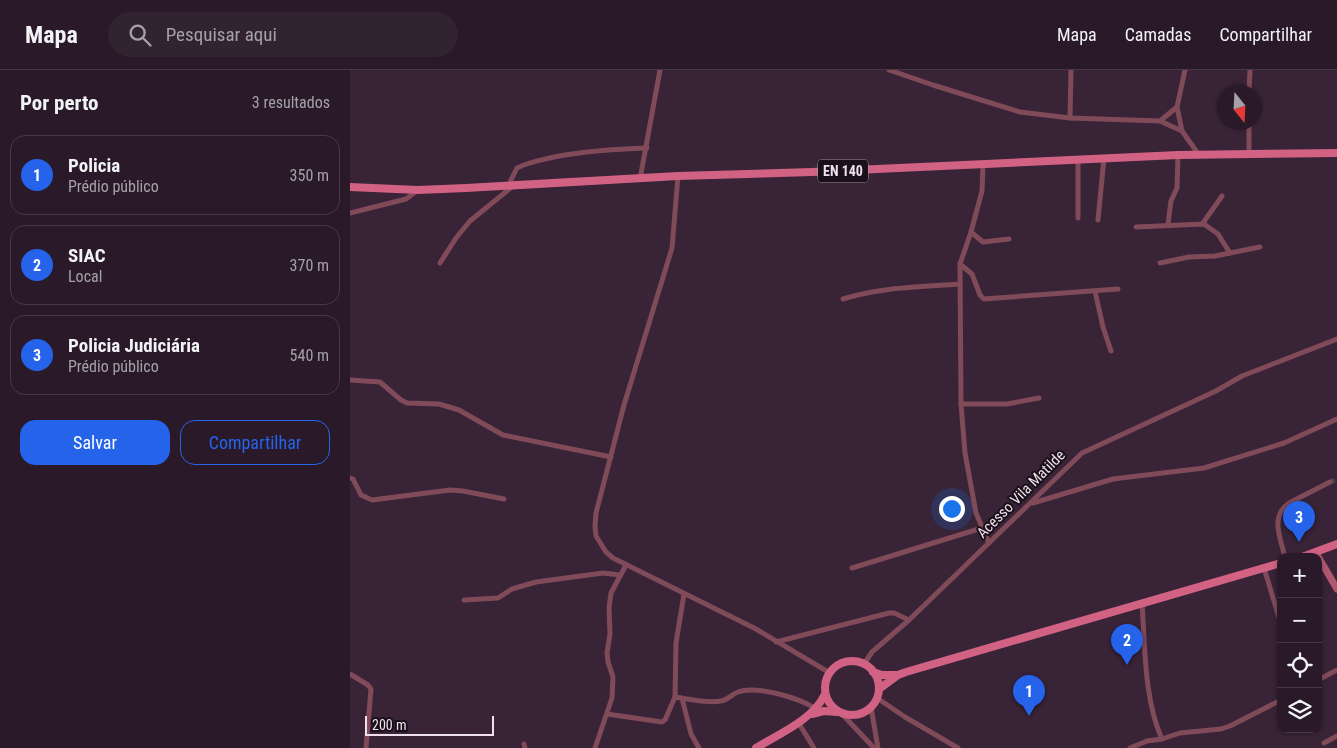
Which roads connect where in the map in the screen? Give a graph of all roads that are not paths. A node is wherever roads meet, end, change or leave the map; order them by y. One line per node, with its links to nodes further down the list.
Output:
1 (660, 70): 12 (street)
2 (889, 70): 8 (street)
3 (1072, 70): 8 (street)
4 (1185, 70): 7 (street)
5 (1250, 70): 6 (street)
6 (1249, 85)
7 (1177, 107): 9 (street); 11 (street)
8 (1070, 118): 9 (street)
9 (1160, 120): 11 (street)
10 (1249, 130): 15 (street)
11 (1182, 131): 14 (street)
12 (647, 148): 21 (street); 22 (street)
13 (1337, 153): 15 (main road, EN 140)
14 (1199, 154): 15 (main road, EN 140); 16 (main road, EN 140)
15 (1249, 154)
16 (1178, 155): 17 (main road, EN 140); 30 (street)
17 (1104, 158): 18 (main road, EN 140); 28 (street)
18 (1078, 160): 19 (main road, EN 140); 27 (street)
19 (983, 164): 20 (main road, EN 140); 32 (street)
20 (678, 176): 21 (main road, EN 140); 49 (street)
21 (640, 179): 22 (main road, EN 140)
22 (511, 186): 24 (main road, EN 140); 36 (street)
23 (350, 187): 24 (main road, EN 140)
24 (418, 190): 26 (street)
25 (1222, 196): 29 (street)
26 (350, 214)
27 (1078, 218)
28 (1098, 220)
29 (1203, 223): 30 (street); 35 (street)
30 (1168, 224): 31 (street)
31 (1136, 227)
32 (971, 232): 33 (street); 38 (street)
33 (1008, 240)
34 (1260, 247): 35 (street)
35 (1230, 253): 37 (street)
36 (440, 263)
37 (1160, 263)
38 (960, 264): 39 (street); 41 (street)
39 (960, 284): 42 (street); 47 (street)
40 (1118, 289): 41 (street)
41 (1096, 291): 44 (street)
42 (843, 299)
43 (1337, 340): 53 (street, Acesso Vila Matilde)
44 (1111, 351)
45 (350, 380): 49 (street)
46 (1040, 398): 47 (street)
47 (961, 404): 54 (street)
48 (1337, 419): 53 (street)
49 (611, 457): 61 (street)
50 (350, 478): 52 (street)
51 (1330, 482): 57 (street)
52 (504, 499)
53 (1031, 504): 55 (street, Acesso Vila Matilde)
54 (982, 528): 55 (street); 62 (street)
55 (990, 544): 70 (street, Acesso Vila Matilde)
56 (1337, 544): 58 (main road)
57 (1284, 553)
58 (1316, 553)
59 (1322, 563): 65 (street)
60 (1277, 564): 63 (main road)
61 (626, 565): 64 (street); 66 (street)
62 (852, 568)
63 (1264, 568): 68 (main road); 69 (street)
64 (620, 575): 67 (street); 88 (street)
65 (1337, 589)
66 (684, 594): 71 (street); 81 (street)
67 (464, 600)
68 (1142, 603): 77 (main road); 91 (street)
69 (1277, 611)
70 (909, 620): 71 (street); 72 (street, Acesso Vila Matilde)
71 (776, 642): 75 (street)
72 (864, 664): 74 (main road); 75 (main road)
73 (1337, 670): 78 (street)
74 (873, 672): 77 (main road); 79 (main road)
75 (830, 673): 80 (main road)
76 (350, 674): 93 (street)
77 (898, 675): 79 (main road)
78 (1322, 678)
79 (879, 690): 83 (main road)
80 (825, 694): 86 (main road); 87 (main road)
81 (675, 696): 82 (street); 88 (street)
82 (682, 698): 86 (street); 95 (street)
83 (877, 698): 85 (main road); 100 (street)
84 (1277, 702): 91 (street)
85 (871, 707): 87 (main road); 99 (street)
86 (813, 712): 87 (main road); 89 (main road)
87 (841, 713): 98 (street)
88 (607, 714): 94 (street)
89 (798, 722): 96 (main road); 97 (street)
90 (1337, 736): 92 (street)
91 (1162, 739): 101 (street)
92 (1324, 743)
93 (366, 748)
94 (595, 748)
95 (699, 748)
96 (756, 748)
97 (814, 748)
98 (874, 748)
99 (878, 748)
100 (958, 748)
101 (1130, 748)

